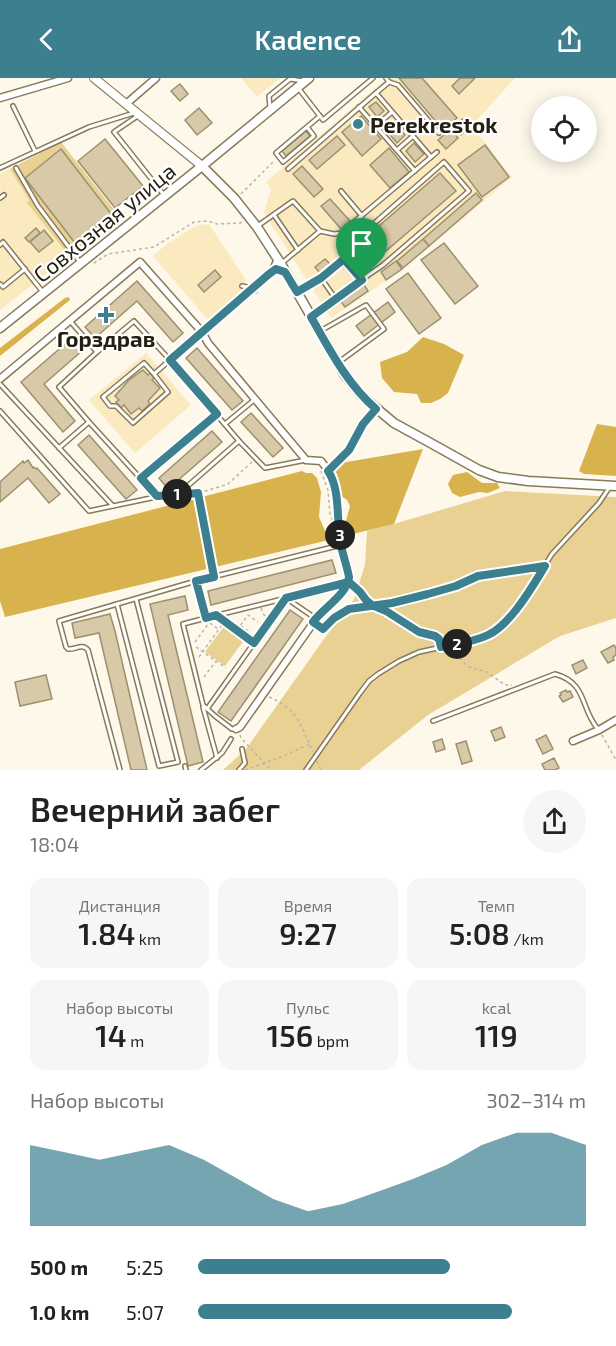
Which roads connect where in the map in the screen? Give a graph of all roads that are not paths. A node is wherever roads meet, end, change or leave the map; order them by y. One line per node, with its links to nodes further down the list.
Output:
1 (68, 78): 8 (street)
2 (94, 78): 9 (street)
3 (156, 78): 9 (street)
4 (373, 78): 14 (lane)
5 (387, 80): 7 (lane); 17 (lane)
6 (304, 82): 14 (lane); 23 (main road, Совхозная улица)
7 (376, 93): 11 (lane); 12 (lane)
8 (0, 98)
9 (126, 104): 13 (street)
10 (13, 105): 20 (lane)
11 (359, 107): 15 (lane); 26 (lane)
12 (392, 112): 15 (lane); 18 (lane)
13 (138, 113): 20 (lane); 23 (street); 29 (lane)
14 (320, 116): 16 (lane)
15 (376, 126): 19 (lane)
16 (307, 127): 16 (lane)
17 (439, 133)
18 (413, 136): 19 (lane); 22 (lane)
19 (397, 150): 27 (lane)
20 (35, 151): 24 (lane)
21 (437, 152): 22 (lane)
22 (431, 157): 27 (lane)
23 (202, 166): 29 (main road, Совхозная улица); 32 (main road)
24 (0, 168)
25 (16, 168): 37 (lane)
26 (288, 169)
27 (415, 171): 31 (lane)
28 (341, 191): 31 (lane)
29 (165, 196): 37 (main road, Совхозная улица)
30 (274, 215): 32 (lane); 33 (lane); 35 (lane)
31 (362, 216): 33 (lane)
32 (257, 227): 38 (main road)
33 (320, 231): 35 (lane)
34 (0, 245): 39 (lane)
35 (298, 250): 38 (lane)
36 (344, 259): 41 (lane); 42 (lane); 42 (lane)
37 (81, 263): 47 (main road, Совхозная улица)
38 (281, 265): 40 (street); 40 (street); 46 (main road)
39 (25, 269): 43 (lane); 47 (lane)
40 (272, 272): 45 (street)
41 (321, 278): 46 (lane); 48 (lane)
42 (362, 280): 48 (lane)
43 (0, 284)
44 (242, 286): 45 (lane)
45 (254, 290): 52 (street)
46 (297, 292): 49 (main road)
47 (44, 293): 51 (main road, Совхозная улица)
48 (335, 298): 49 (lane)
49 (311, 317): 53 (main road)
50 (69, 320): 52 (street); 54 (lane); 58 (street)
51 (0, 328)
52 (202, 332): 55 (lane); 60 (street)
53 (320, 332): 56 (main road); 56 (lane)
54 (97, 352): 55 (lane); 63 (lane)
55 (170, 360): 57 (lane); 62 (lane)
56 (338, 363): 69 (main road)
57 (154, 374): 57 (lane)
58 (0, 379)
59 (0, 384): 66 (lane)
60 (255, 399): 64 (lane); 67 (street)
61 (0, 411): 71 (lane)
62 (217, 414): 64 (lane); 68 (lane)
63 (89, 423): 66 (lane); 68 (lane)
64 (225, 424): 65 (lane)
65 (239, 441): 67 (lane); 70 (lane)
66 (59, 448): 71 (lane)
67 (306, 460): 72 (street)
68 (141, 478): 70 (lane)
69 (614, 485): 93 (lane)
70 (157, 496): 71 (lane)
71 (113, 506)
72 (341, 545): 73 (lane); 74 (street)
73 (196, 581): 76 (lane); 78 (lane)
74 (349, 582): 75 (lane); 79 (street)
75 (286, 598): 78 (lane); 79 (lane); 81 (lane)
76 (136, 599): 77 (lane); 77 (lane)
77 (117, 604): 90 (lane)
78 (208, 621): 80 (lane)
79 (315, 621): 84 (street)
80 (203, 705): 81 (lane); 89 (lane)
81 (207, 709): 84 (lane)
82 (616, 720): 85 (street)
83 (433, 721): 85 (lane)
84 (237, 729)
85 (599, 730): 87 (street)
86 (231, 739): 89 (lane)
87 (573, 741)
88 (242, 749): 92 (lane)
89 (217, 758): 91 (lane)
90 (120, 770)
91 (201, 770)
92 (239, 770)
93 (306, 770)

